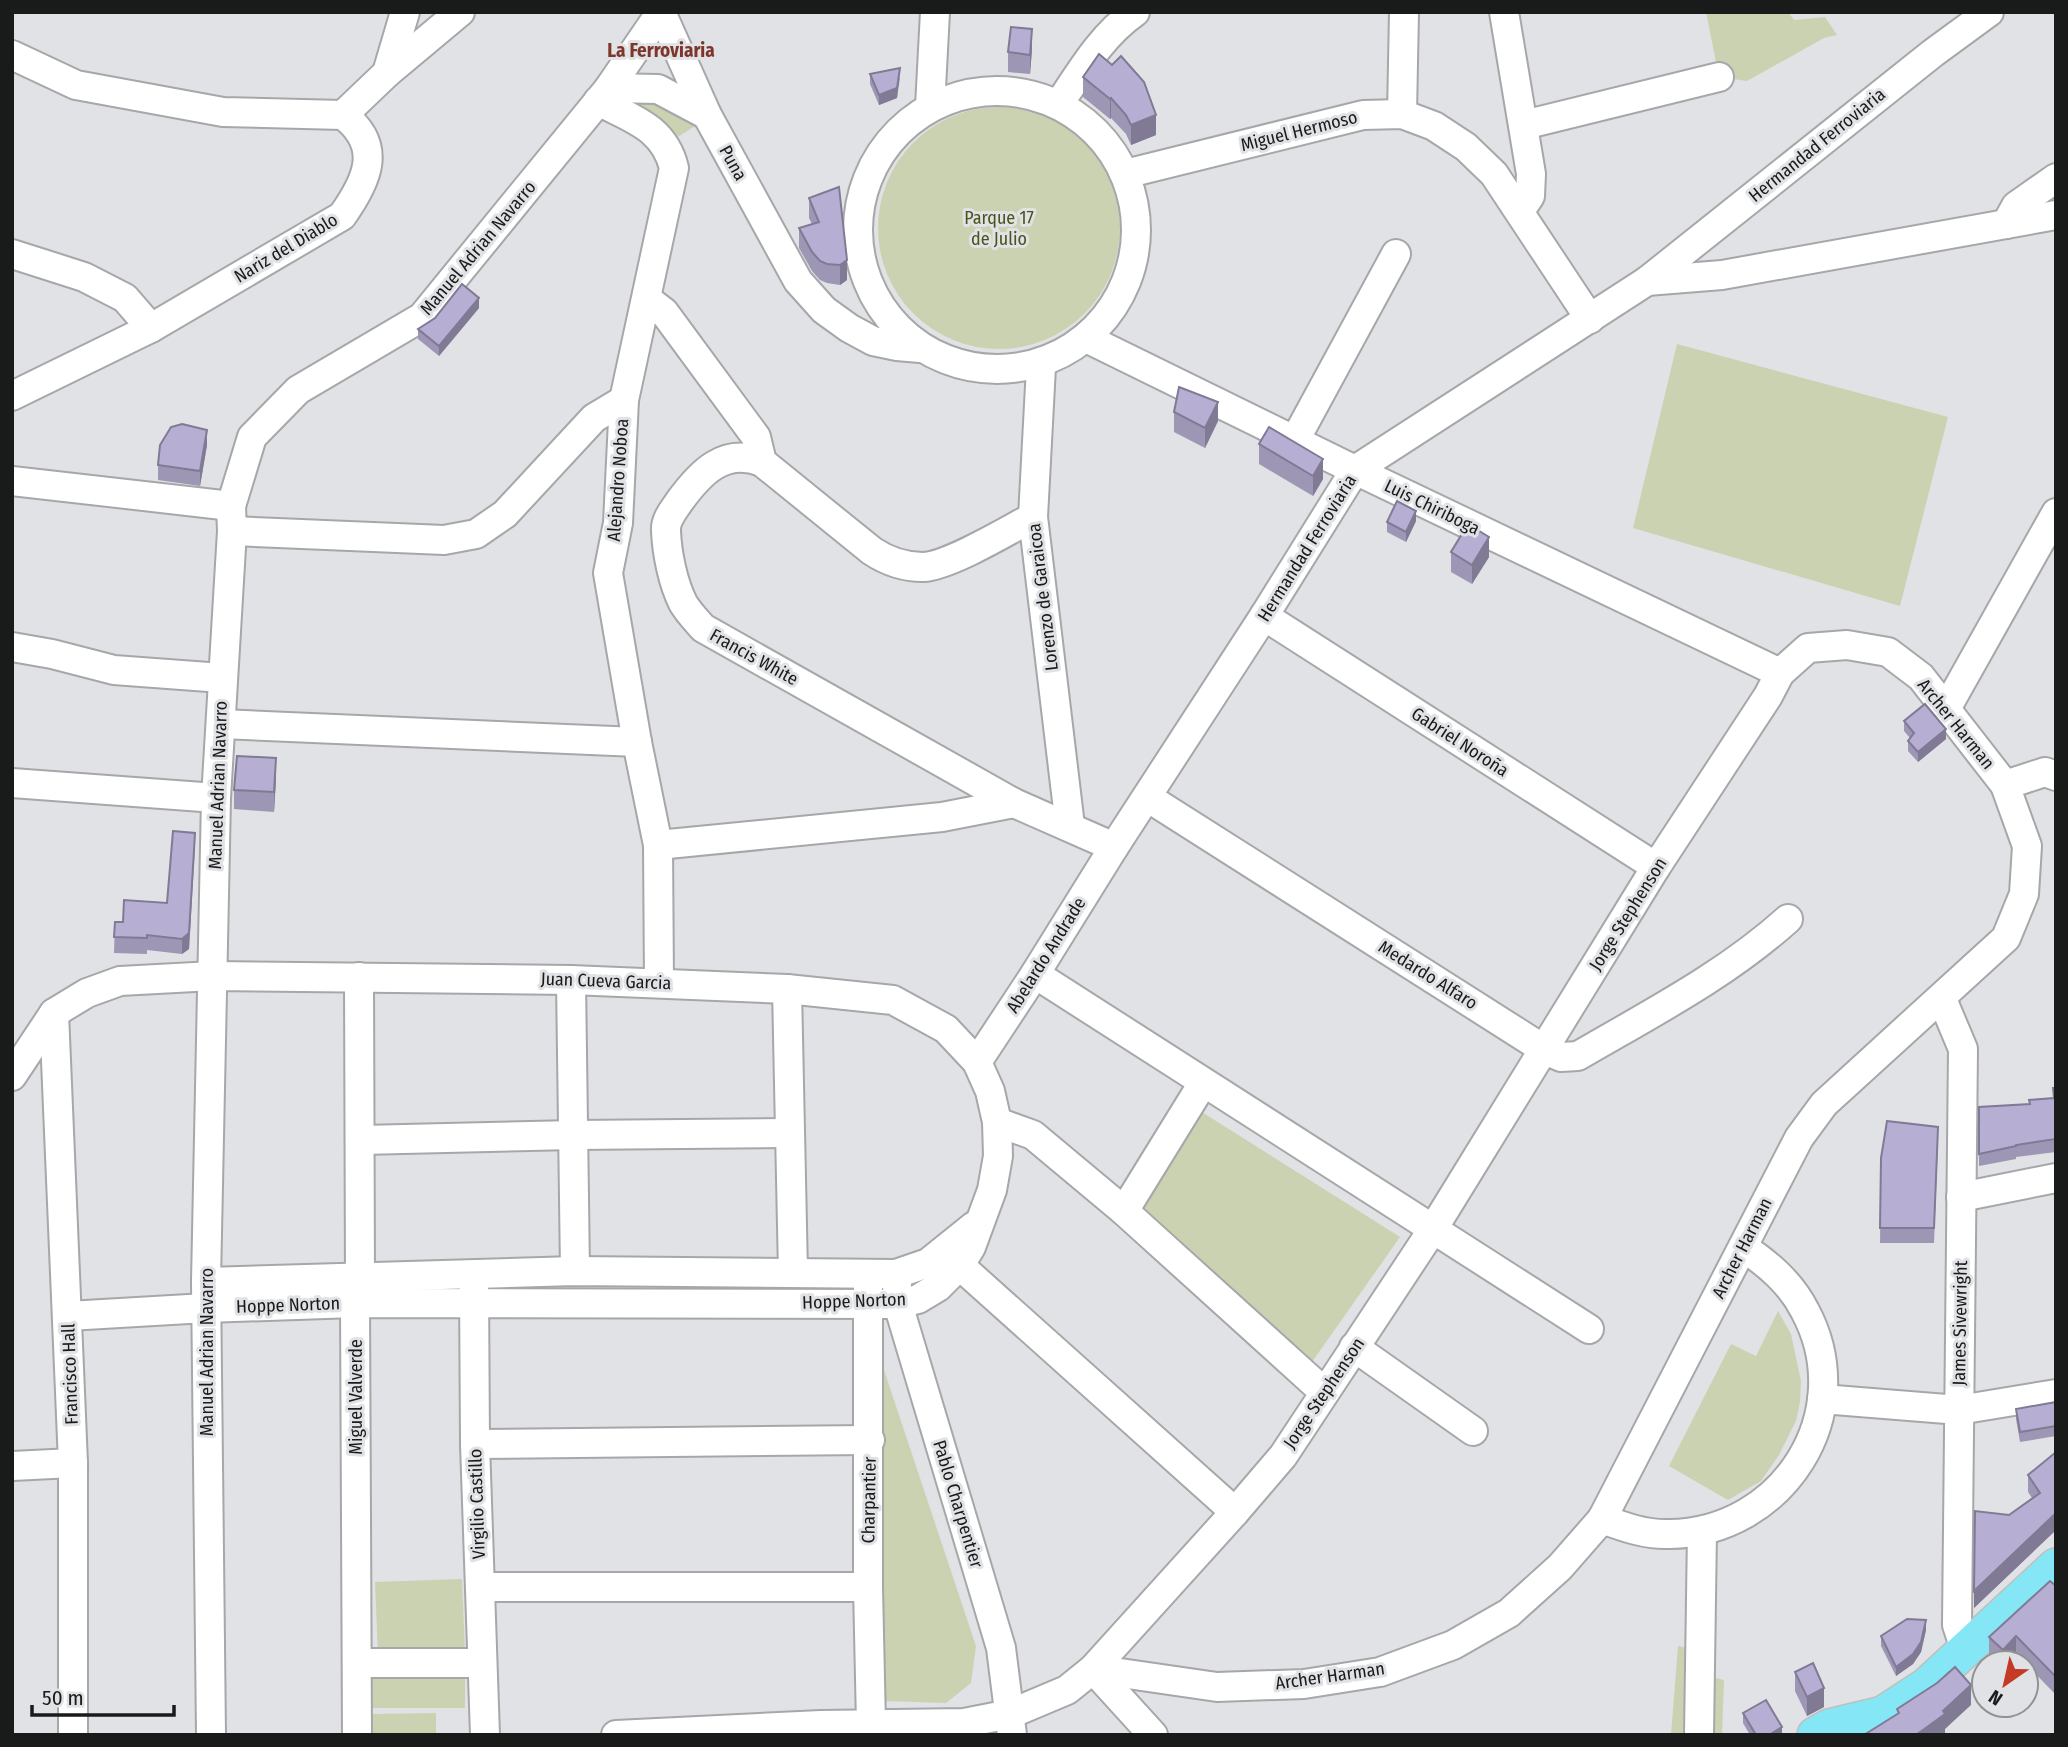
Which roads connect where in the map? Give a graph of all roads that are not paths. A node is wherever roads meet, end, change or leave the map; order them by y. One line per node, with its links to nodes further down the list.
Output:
1 (405, 12): 10 (street)
2 (460, 12): 10 (street)
3 (661, 12): 12 (street, Manuel Adrian Navarro); 17 (street, Puna)
4 (934, 12): 14 (street)
5 (1135, 12): 13 (street)
6 (1404, 12): 15 (street)
7 (1504, 12): 18 (street)
8 (1989, 12): 26 (street, Hermandad Ferroviaria)
9 (12, 55): 16 (street)
10 (387, 73): 16 (street)
11 (1719, 76): 18 (street)
12 (604, 94): 17 (street); 28 (street, Alejandro Noboa); 43 (street, Manuel Adrian Navarro)
13 (1059, 104): 14 (street); 19 (street)
14 (930, 107): 27 (street)
15 (1402, 114): 19 (street, Miguel Hermoso); 21 (street, Miguel Hermoso)
16 (343, 115): 31 (street, Nariz del Diablo)
17 (707, 115): 29 (street, Puna)
18 (1524, 125): 21 (street)
19 (1125, 174): 32 (street)
20 (2056, 178): 23 (street)
21 (1520, 211): 30 (street, Miguel Hermoso)
22 (2056, 215): 23 (street, Hermandad Ferroviaria)
23 (2006, 224): 26 (street, Hermandad Ferroviaria)
24 (12, 254): 31 (street)
25 (1396, 254): 37 (street)
26 (1647, 281): 30 (street, Hermandad Ferroviaria)
27 (869, 284): 29 (street); 33 (street)
28 (647, 299): 36 (street, Alejandro Noboa); 38 (street)
29 (819, 305): 33 (street, Puna)
30 (1590, 319): 39 (street, Hermandad Ferroviaria)
31 (151, 328): 35 (street, Nariz del Diablo)
32 (1086, 338): 34 (street); 37 (street, Luis Chiriboga)
33 (920, 348): 34 (street)
34 (1041, 367): 42 (street, Lorenzo de Garaicoa)
35 (12, 396)
36 (624, 400): 43 (street); 44 (street, Alejandro Noboa)
37 (1295, 440): 39 (street, Luis Chiriboga)
38 (762, 462): 42 (street); 45 (street)
39 (1355, 471): 46 (street, Hermandad Ferroviaria); 48 (street, Luis Chiriboga)
40 (12, 481): 43 (street)
41 (2056, 513): 50 (street)
42 (1033, 517): 59 (street, Lorenzo de Garaicoa)
43 (231, 518): 49 (street, Manuel Adrian Navarro)
44 (618, 523): 45 (street); 52 (street, Alejandro Noboa)
45 (665, 528): 58 (street, Francis White)
46 (1264, 616): 56 (street, Hermandad Ferroviaria); 62 (street, Gabriel Noroña)
47 (12, 647): 49 (street)
48 (1780, 673): 50 (street, Archer Harman); 62 (street, Jorge Stephenson)
49 (222, 678): 51 (street, Manuel Adrian Navarro)
50 (1946, 709): 55 (street, Archer Harman)
51 (221, 724): 52 (street); 57 (street, Manuel Adrian Navarro)
52 (637, 741): 60 (street, Alejandro Noboa)
53 (2056, 776): 55 (street)
54 (12, 783): 57 (street)
55 (2005, 785): 70 (street, Archer Harman)
56 (1147, 797): 61 (street, Hermandad Ferroviaria); 72 (street, Medardo Alfaro)
57 (216, 798): 65 (street, Manuel Adrian Navarro)
58 (1014, 803): 59 (street, Francis White); 60 (street)
59 (1070, 826): 61 (street, Francis White)
60 (658, 845): 68 (street, Alejandro Noboa)
61 (1114, 846): 64 (street, Abelardo Andrade)
62 (1656, 867): 72 (street, Jorge Stephenson)
63 (1788, 919): 72 (street, Medardo Alfaro)
64 (1035, 974): 73 (street, Abelardo Andrade); 75 (street)
65 (213, 976): 66 (street, Juan Cueva Garcia); 71 (street, Juan Cueva Garcia); 92 (street, Manuel Adrian Navarro)
66 (359, 977): 67 (street, Juan Cueva Garcia); 79 (street, Miguel Valverde)
67 (571, 980): 68 (street, Juan Cueva Garcia); 78 (street)
68 (659, 983): 69 (street, Juan Cueva Garcia)
69 (787, 989): 73 (street, Juan Cueva Garcia); 77 (street)
70 (1942, 999): 81 (street, James Sivewright); 85 (street, Archer Harman)
71 (54, 1013): 74 (street); 96 (street, Francisco Hall)
72 (1545, 1050): 84 (street, Jorge Stephenson)
73 (977, 1062): 76 (street, Juan Cueva Garcia)
74 (12, 1076)
75 (1203, 1083): 82 (street); 84 (street)
76 (997, 1122): 82 (street); 83 (street, Juan Cueva Garcia)
77 (789, 1133): 78 (street); 89 (street)
78 (574, 1135): 79 (street); 87 (street)
79 (361, 1140): 91 (street, Miguel Valverde)
80 (2056, 1178): 81 (street)
81 (1961, 1196): 102 (street, James Sivewright)
82 (1124, 1211): 99 (street)
83 (979, 1222): 86 (street, Hoppe Norton)
84 (1433, 1228): 97 (street); 98 (street, Jorge Stephenson)
85 (1743, 1247): 101 (street); 109 (street, Archer Harman)
86 (952, 1258): 90 (street, Hoppe Norton); 95 (street, Hoppe Norton); 108 (street)
87 (575, 1271): 88 (street, Hoppe Norton); 89 (street, Hoppe Norton)
88 (474, 1273): 91 (street, Hoppe Norton); 93 (street, Virgilio Castillo)
89 (793, 1273): 90 (street, Hoppe Norton)
90 (882, 1275): 94 (street, Charpantier); 95 (street, Pablo Charpentier)
91 (358, 1291): 92 (street, Hoppe Norton); 93 (street, Hoppe Norton); 115 (street, Miguel Valverde)
92 (206, 1295): 96 (street, Hoppe Norton); 125 (street, Manuel Adrian Navarro)
93 (474, 1303): 94 (street, Hoppe Norton); 105 (street, Virgilio Castillo)
94 (868, 1304): 95 (street, Hoppe Norton); 104 (street, Charpantier)
95 (898, 1304): 119 (street, Pablo Charpentier)
96 (68, 1316): 106 (street, Francisco Hall)
97 (1589, 1329)
98 (1354, 1347): 99 (street, Jorge Stephenson); 103 (street)
99 (1324, 1392): 108 (street, Jorge Stephenson)
100 (2056, 1394): 102 (street)
101 (1822, 1399): 102 (street); 110 (street)
102 (1959, 1410): 114 (street, James Sivewright)
103 (1473, 1430)
104 (870, 1440): 105 (street); 113 (street, Charpantier)
105 (475, 1444): 112 (street, Virgilio Castillo)
106 (73, 1463): 107 (street); 124 (street, Francisco Hall)
107 (12, 1466)
108 (1235, 1512): 117 (street, Jorge Stephenson)
109 (1602, 1519): 110 (street); 117 (street, Archer Harman)
110 (1702, 1531): 130 (street)
111 (2056, 1566): 114 (main road)
112 (480, 1587): 113 (street); 116 (street, Virgilio Castillo)
113 (868, 1587): 118 (street, Charpantier)
114 (1970, 1647): 120 (main road)
115 (357, 1663): 116 (street); 126 (street, Miguel Valverde)
116 (482, 1663): 127 (street, Virgilio Castillo)
117 (1093, 1669): 119 (street, Jorge Stephenson); 129 (street)
118 (871, 1724): 121 (street, Jorge Stephenson); 122 (street, Jorge Stephenson)
119 (1011, 1724): 121 (street, Jorge Stephenson)
120 (1871, 1724): 131 (main road)
121 (964, 1729)
122 (821, 1730): 123 (street, Jorge Stephenson)
123 (684, 1733): 128 (street, Jorge Stephenson)
124 (73, 1735)
125 (211, 1735)
126 (357, 1735)
127 (485, 1735)
128 (616, 1735)
129 (1153, 1735)
130 (1699, 1735)
131 (1815, 1735)

